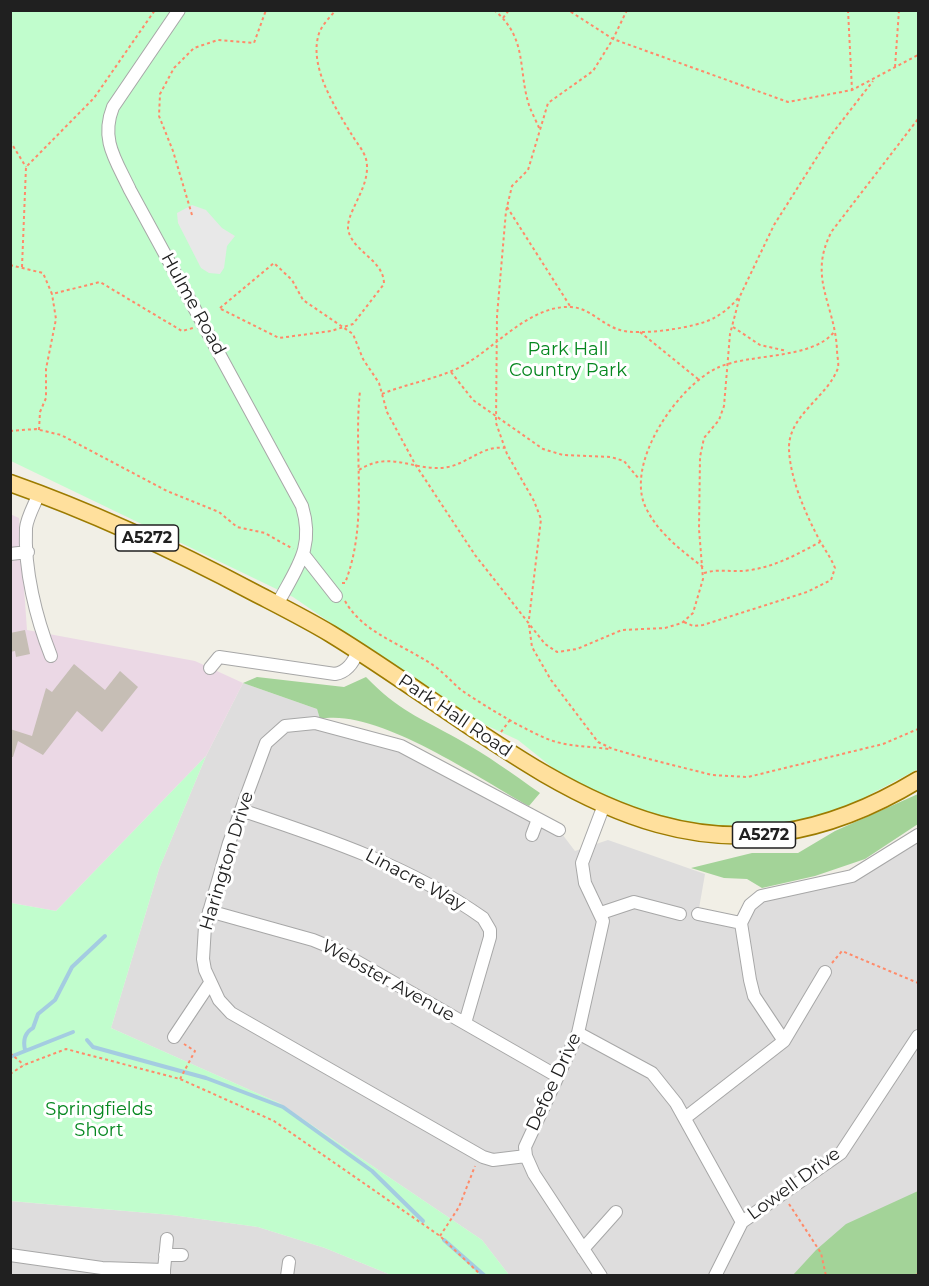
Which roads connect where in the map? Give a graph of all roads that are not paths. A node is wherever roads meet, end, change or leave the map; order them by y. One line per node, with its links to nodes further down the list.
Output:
1 (180, 10): 6 (street, Hulme Road)
2 (10, 483): 3 (main road, Park Hall Road / A5272)
3 (39, 493): 4 (street); 8 (main road, Park Hall Road / A5272)
4 (28, 552): 5 (street); 10 (street)
5 (10, 554)
6 (303, 554): 7 (street); 8 (street, Hulme Road)
7 (336, 596)
8 (277, 605): 9 (main road, Park Hall Road / A5272)
9 (358, 650): 11 (street); 13 (main road, Park Hall Road / A5272)
10 (51, 656)
11 (210, 668)
12 (918, 780): 13 (main road, Park Hall Road / A5272)
13 (604, 805): 20 (street)
14 (241, 810): 15 (street, Harington Drive); 19 (street, Harington Drive); 26 (street, Linacre Way)
15 (538, 819): 16 (street, Harington Drive); 17 (street)
16 (559, 830)
17 (532, 835)
18 (918, 835): 23 (street)
19 (209, 911): 25 (street, Harington Drive); 26 (street, Webster Avenue)
20 (601, 913): 21 (street); 27 (street, Defoe Drive)
21 (680, 914)
22 (698, 914): 23 (street)
23 (741, 923): 30 (street)
24 (825, 972): 30 (street)
25 (210, 983): 29 (street); 33 (street, Harington Drive)
26 (465, 1023): 31 (street, Webster Avenue)
27 (578, 1033): 31 (street, Defoe Drive); 32 (street)
28 (918, 1036): 35 (street, Lowell Drive)
29 (174, 1037)
30 (784, 1041): 32 (street)
31 (557, 1076): 33 (street, Defoe Drive)
32 (685, 1119): 35 (street)
33 (526, 1156): 37 (street, Defoe Drive)
34 (616, 1212): 37 (street)
35 (742, 1222): 44 (street, Lowell Drive)
36 (167, 1239): 39 (street)
37 (582, 1249): 43 (street, Defoe Drive)
38 (10, 1255): 41 (street)
39 (165, 1255): 40 (street); 42 (street)
40 (182, 1255)
41 (102, 1272): 42 (street)
42 (164, 1273)
43 (601, 1275)
44 (715, 1275)

